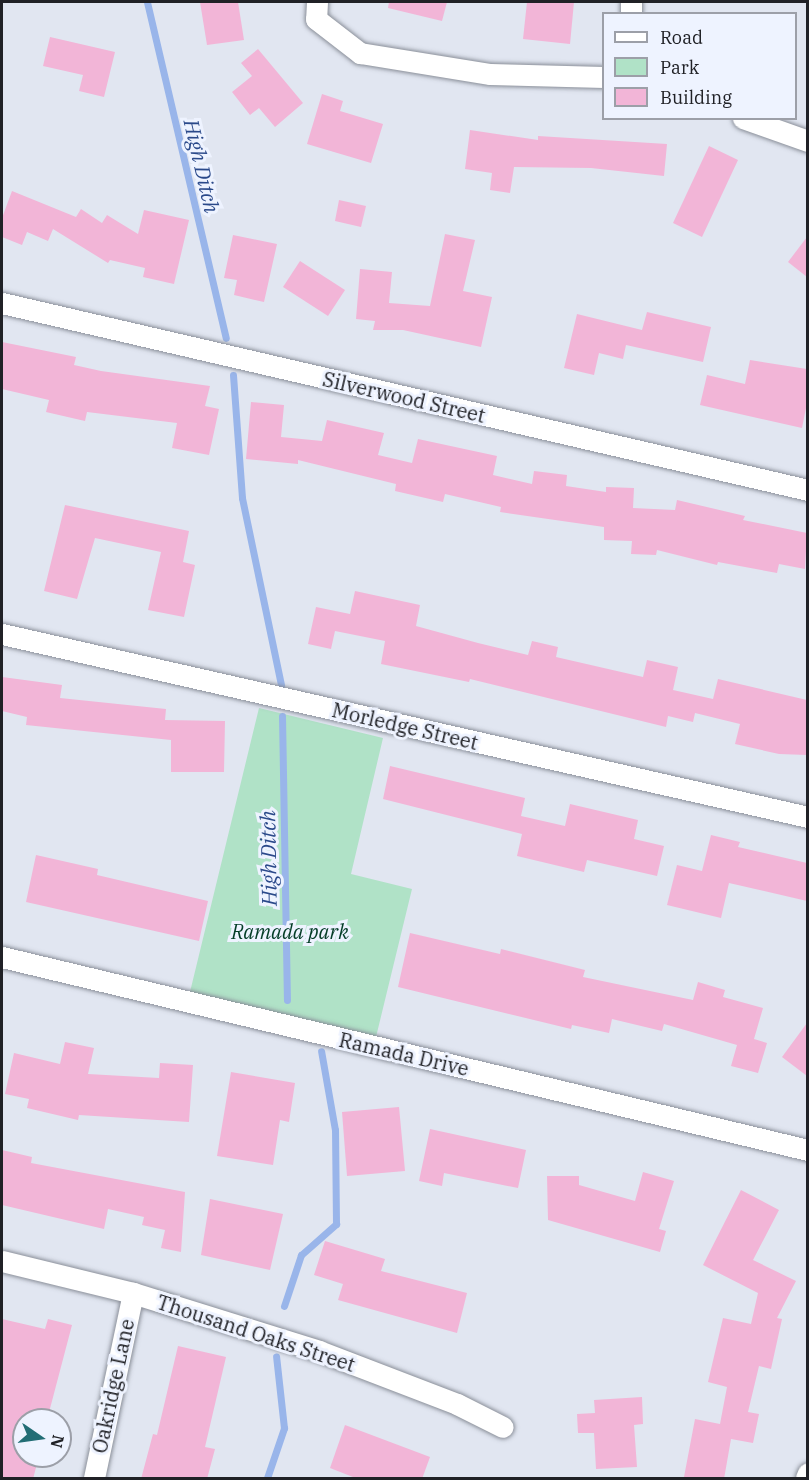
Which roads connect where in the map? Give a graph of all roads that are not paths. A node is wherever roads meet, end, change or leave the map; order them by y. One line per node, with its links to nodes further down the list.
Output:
1 (317, 10): 2 (street)
2 (602, 77)
3 (749, 120): 4 (street)
4 (807, 141)
5 (2, 303): 6 (street, Silverwood Street)
6 (807, 490)
7 (2, 634): 8 (street, Morledge Street)
8 (807, 817)
9 (2, 957): 10 (street, Ramada Drive)
10 (807, 1150)
11 (2, 1262): 12 (street, Thousand Oaks Street)
12 (133, 1293): 13 (street, Thousand Oaks Street); 15 (street, Oakridge Lane)
13 (503, 1427)
14 (807, 1473): 16 (street)
15 (94, 1479)
16 (806, 1479)

